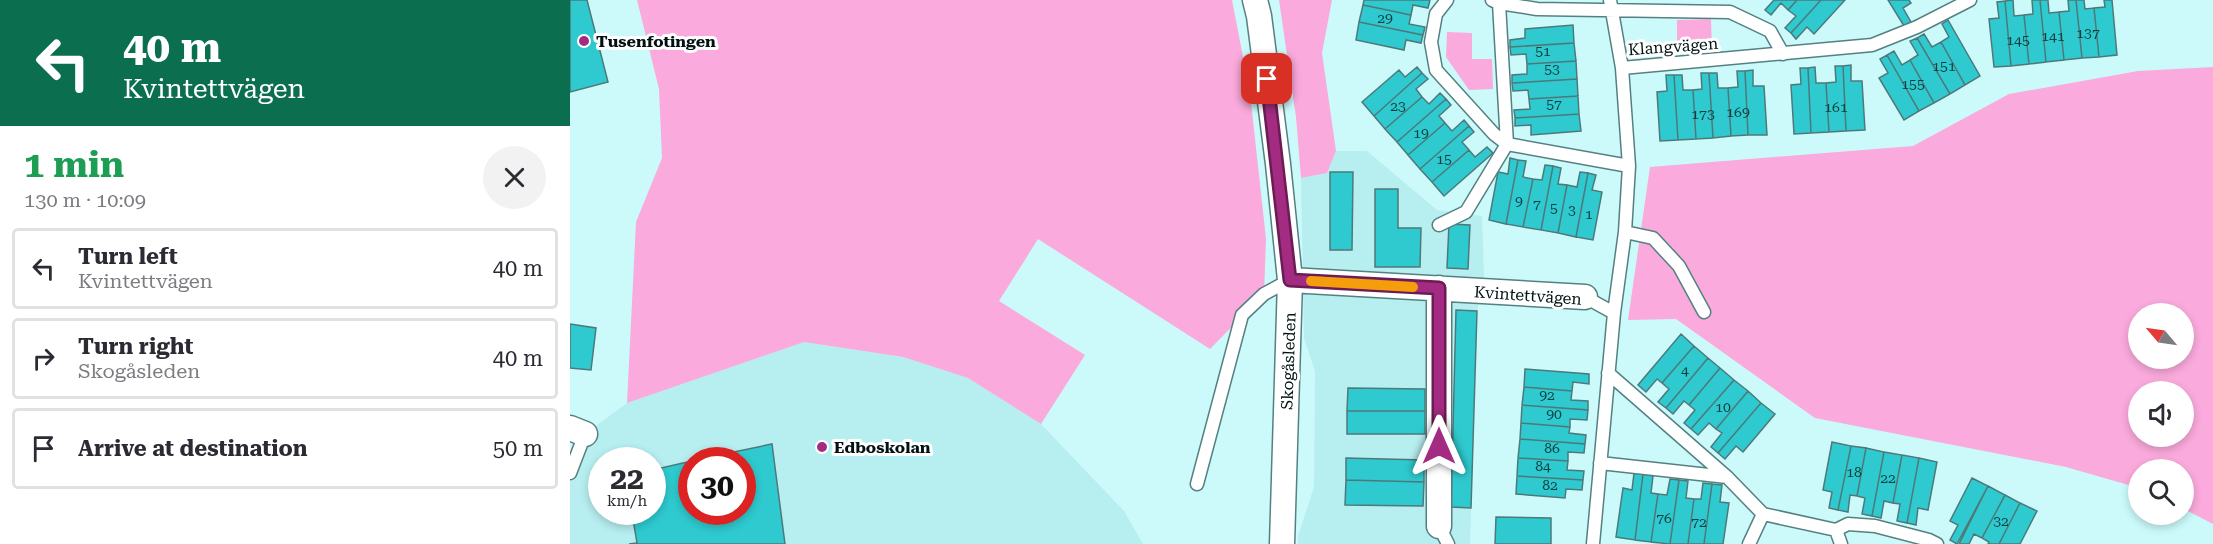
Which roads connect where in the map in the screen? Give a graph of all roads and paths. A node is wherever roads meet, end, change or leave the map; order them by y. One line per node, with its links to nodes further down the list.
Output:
1 (1255, 0): 12 (street, Skogåsleden)
2 (1447, 0): 8 (lane)
3 (1970, 0): 6 (lane, Klangvägen)
4 (1495, 2): 5 (lane); 8 (lane)
5 (1611, 5): 6 (lane, Klangvägen); 7 (lane, Klangvägen)
6 (1783, 54): 7 (lane, Klangvägen)
7 (1622, 68): 9 (lane)
8 (1507, 144): 9 (lane); 10 (lane)
9 (1629, 166): 11 (lane)
10 (1439, 225)
11 (1625, 232): 15 (lane); 16 (lane)
12 (1290, 280): 13 (street, Kvintettvägen); 22 (lane); 26 (street, Skogåsleden)
13 (1439, 288): 14 (street, Kvintettvägen); 25 (street)
14 (1585, 297): 16 (lane, Kvintettvägen)
15 (1704, 312)
16 (1614, 313): 17 (lane)
17 (1608, 373): 19 (lane); 21 (lane)
18 (578, 431): 20 (lane)
19 (1600, 463): 21 (lane); 27 (lane)
20 (570, 473)
21 (1727, 477): 23 (lane)
22 (1197, 484)
23 (1763, 514): 24 (lane); 28 (lane)
24 (1836, 531): 29 (lane); 30 (lane)
25 (1444, 535)
26 (1283, 541)
27 (1593, 544)
28 (1749, 544)
29 (1841, 544)
30 (1936, 544)

